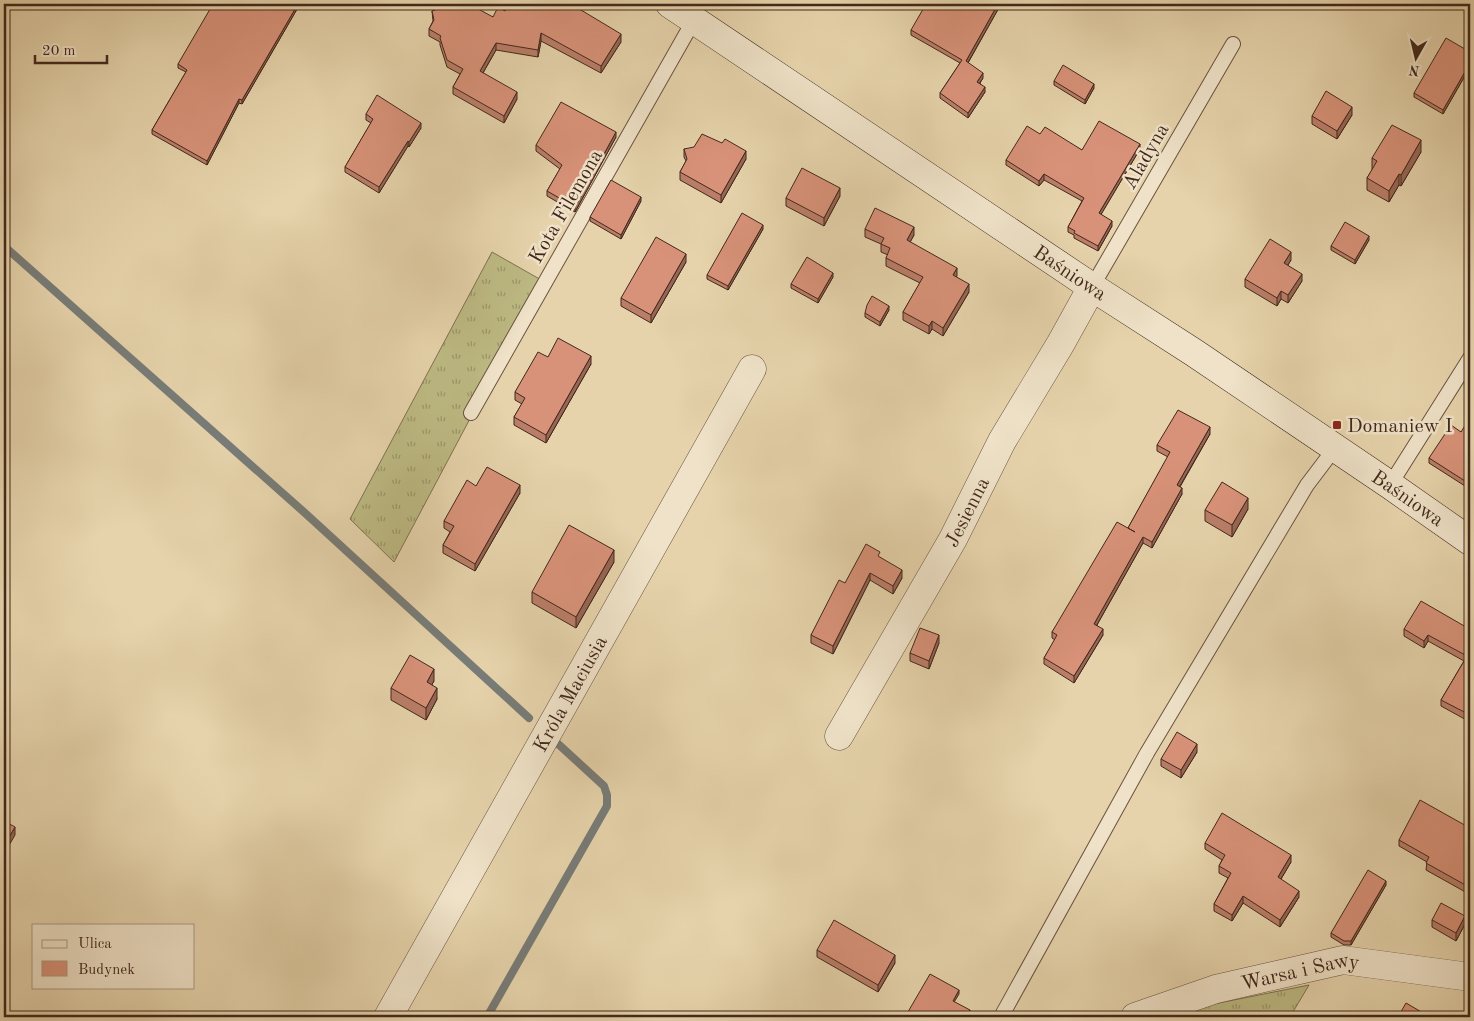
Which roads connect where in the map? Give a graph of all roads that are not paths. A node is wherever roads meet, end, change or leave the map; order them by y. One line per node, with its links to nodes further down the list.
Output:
1 (670, 4): 2 (street, Baśniowa)
2 (694, 20): 4 (street, Baśniowa); 7 (lane, Kota Filemona)
3 (1233, 44): 4 (lane, Aladyna)
4 (1092, 287): 8 (street, Baśniowa); 11 (street, Jesienna)
5 (1470, 358): 9 (lane)
6 (752, 369): 13 (street, Króla Maciusia)
7 (471, 413)
8 (1335, 448): 9 (street, Baśniowa); 14 (lane)
9 (1390, 485): 10 (street, Baśniowa)
10 (1470, 542)
11 (840, 736)
12 (1470, 977): 15 (street, Warsa i Sawy)
13 (388, 1017)
14 (1001, 1017)
15 (1135, 1017)

